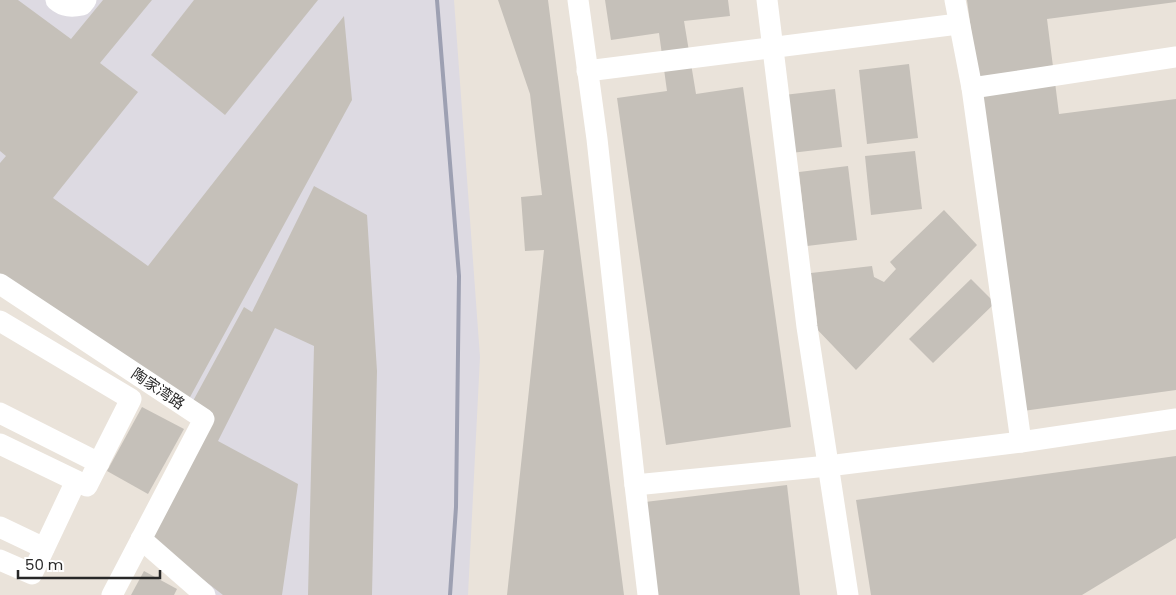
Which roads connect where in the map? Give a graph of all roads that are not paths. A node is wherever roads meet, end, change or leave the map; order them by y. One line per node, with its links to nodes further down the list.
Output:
1 (56, 0): 2 (street)
2 (86, 0)
3 (578, 0): 9 (street)
4 (767, 0): 7 (street)
5 (955, 0): 6 (street)
6 (958, 24): 7 (street); 10 (street)
7 (773, 47): 9 (street); 18 (street)
8 (1176, 57): 10 (street)
9 (587, 71): 20 (street)
10 (972, 88): 15 (street)
11 (0, 284): 22 (street, 陶家湾路)
12 (0, 320): 17 (street)
13 (0, 413): 17 (street)
14 (1176, 419): 15 (street)
15 (1021, 442): 18 (street)
16 (0, 444): 19 (street)
17 (99, 463): 19 (street)
18 (828, 466): 20 (street); 28 (street)
19 (76, 481): 23 (street)
20 (635, 485): 27 (street)
21 (0, 527): 23 (street)
22 (141, 539): 25 (street, 陶家湾路); 26 (street)
23 (44, 548): 24 (street)
24 (0, 560)
25 (112, 595)
26 (205, 595)
27 (648, 595)
28 (848, 595)

